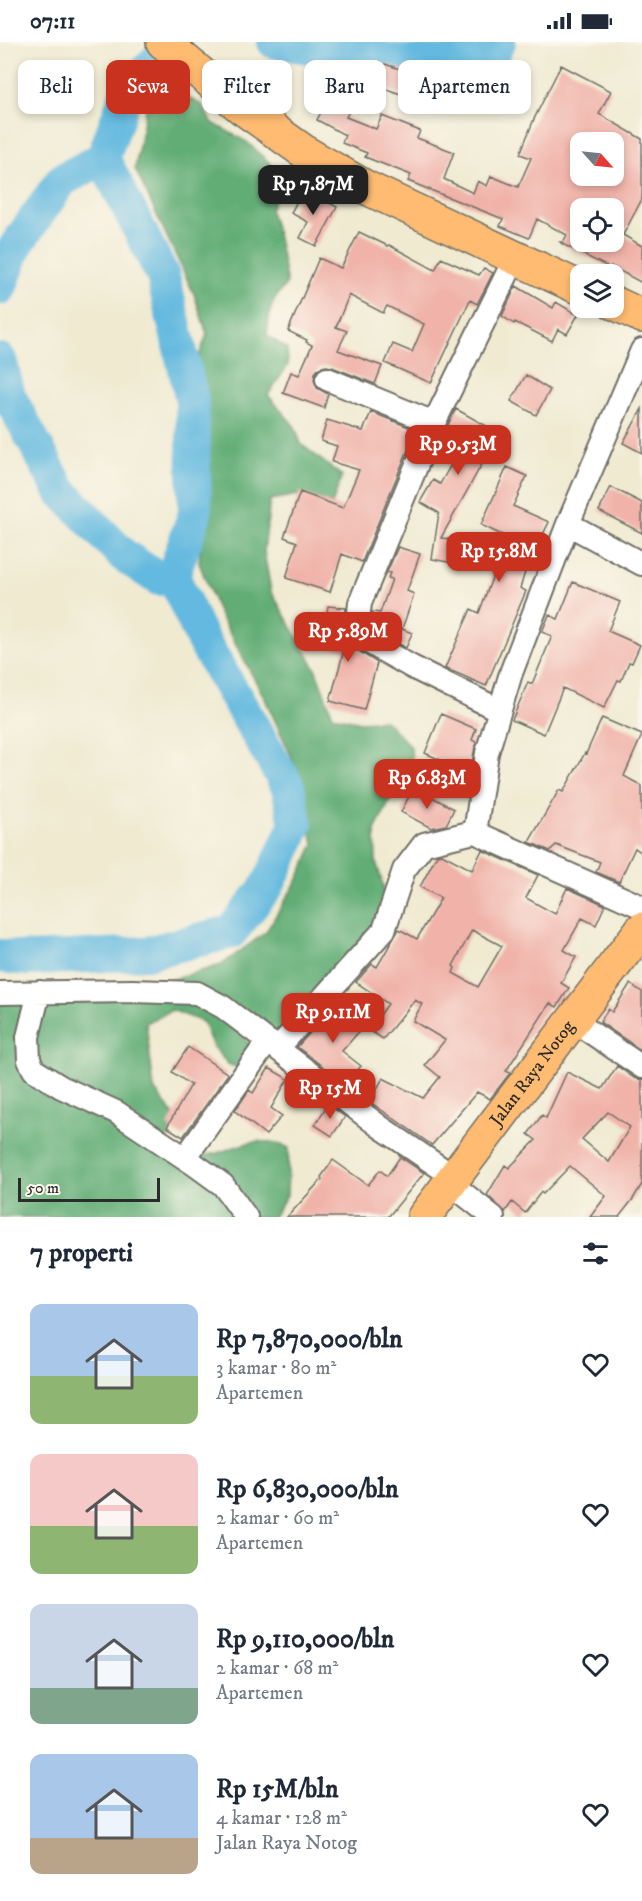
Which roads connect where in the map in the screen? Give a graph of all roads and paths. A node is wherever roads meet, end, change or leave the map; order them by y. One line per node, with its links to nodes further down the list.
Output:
1 (163, 42): 2 (highway)
2 (515, 258): 3 (highway); 8 (street)
3 (570, 283)
4 (624, 308): 5 (highway)
5 (642, 316)
6 (642, 350): 9 (street)
7 (327, 379): 8 (street)
8 (434, 423): 11 (street)
9 (568, 524): 10 (street); 11 (street)
10 (642, 564)
11 (499, 710): 12 (street)
12 (478, 831): 13 (street); 18 (street)
13 (642, 907)
14 (642, 929): 17 (highway, Jalan Raya Notog)
15 (39, 992): 16 (street); 18 (street); 20 (street)
16 (0, 993)
17 (574, 1021): 19 (street); 21 (highway, Jalan Raya Notog)
18 (273, 1045): 20 (street); 21 (street)
19 (642, 1066)
20 (185, 1158): 22 (street)
21 (452, 1180): 23 (highway, Jalan Raya Notog); 24 (street)
22 (246, 1217)
23 (424, 1217)
24 (493, 1217)

